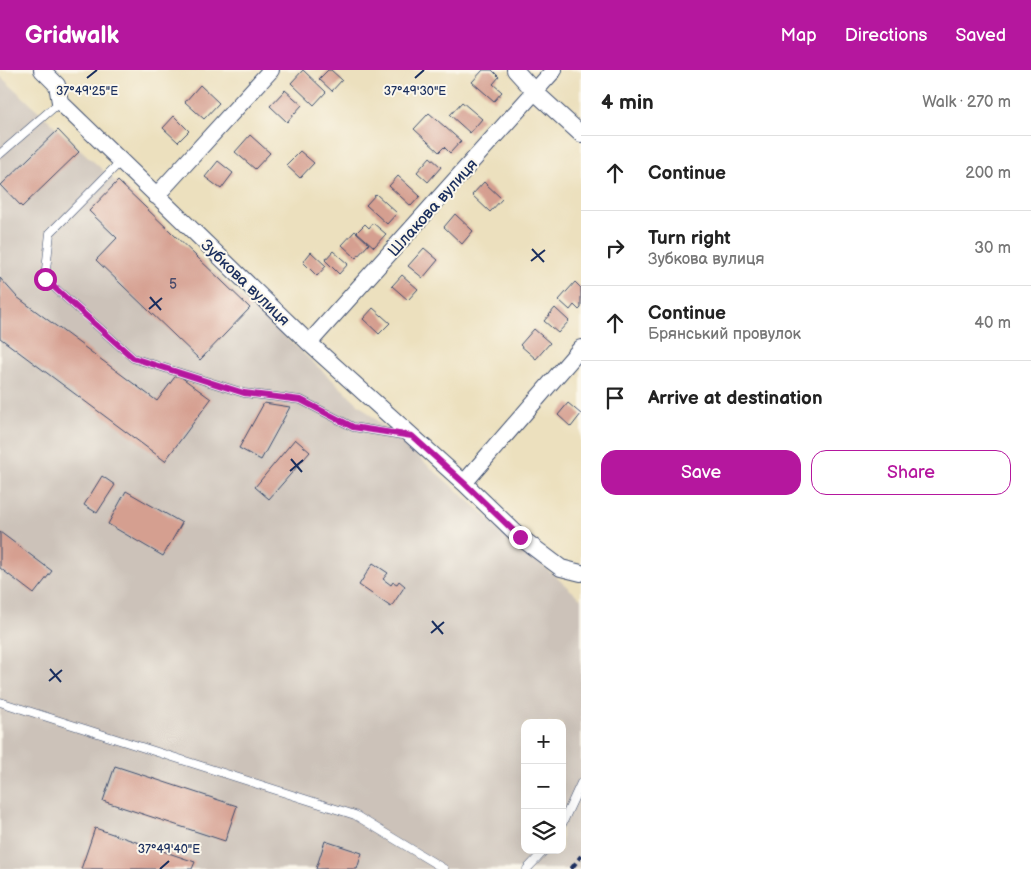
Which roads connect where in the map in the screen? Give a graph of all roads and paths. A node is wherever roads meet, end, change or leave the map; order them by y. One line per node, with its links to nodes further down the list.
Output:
1 (42, 70): 6 (street, Зубкова вулиця)
2 (272, 70): 10 (street)
3 (515, 70): 5 (street)
4 (554, 70): 5 (street, Шлакова вулиця)
5 (535, 92): 7 (street); 11 (street, Шлакова вулиця)
6 (60, 102): 8 (lane); 9 (street, Зубкова вулиця)
7 (581, 134)
8 (0, 154)
9 (121, 161): 10 (street, Зубкова вулиця); 13 (lane)
10 (156, 196): 11 (street, Зубкова вулиця)
11 (309, 343): 13 (street, Зубкова вулиця)
12 (581, 348): 14 (street)
13 (412, 436): 14 (street, Зубкова вулиця)
14 (464, 483): 15 (street, Зубкова вулиця)
15 (581, 573)
16 (0, 702): 20 (lane)
17 (581, 784): 18 (lane)
18 (566, 816)
19 (541, 854): 21 (lane)
20 (444, 869)
21 (527, 869)

